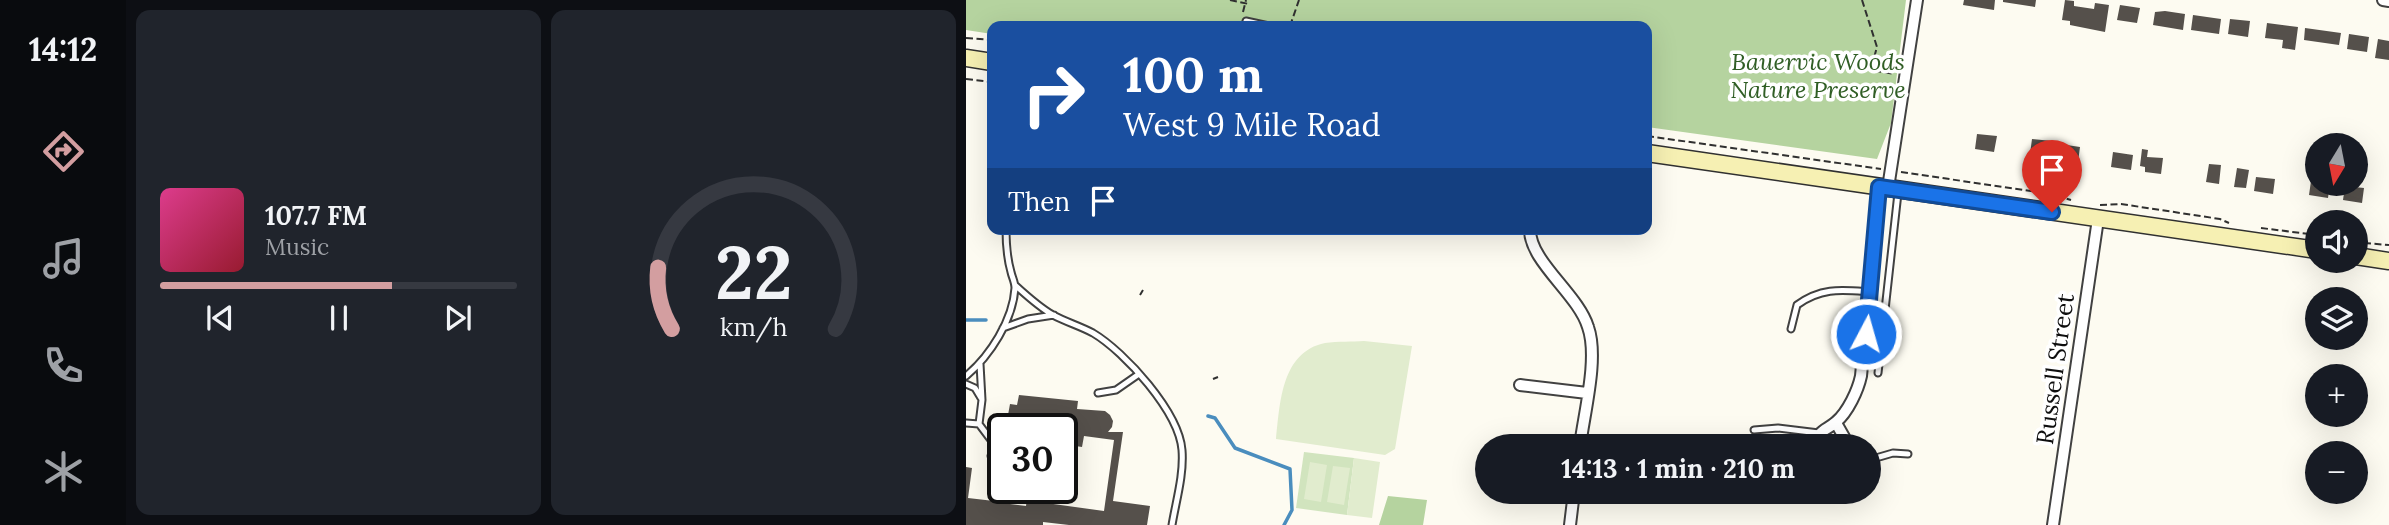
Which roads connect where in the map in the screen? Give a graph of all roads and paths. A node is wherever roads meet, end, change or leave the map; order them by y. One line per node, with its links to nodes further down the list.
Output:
1 (1230, 0): 6 (path)
2 (1299, 0): 10 (path)
3 (1862, 0): 15 (path)
4 (1917, 0): 15 (street)
5 (2383, 0): 7 (street)
6 (1245, 1): 8 (path); 9 (path)
7 (2389, 1)
8 (1249, 4)
9 (1247, 21)
10 (1292, 21)
11 (966, 38): 12 (path)
12 (987, 40)
13 (966, 58): 14 (main road)
14 (987, 61)
15 (1906, 76): 22 (street)
16 (966, 79): 17 (path)
17 (987, 81)
18 (1652, 136): 20 (path)
19 (1652, 154): 22 (main road)
20 (1880, 169)
21 (1902, 173): 23 (path)
22 (1889, 188): 24 (main road); 37 (street); 43 (lane)
23 (2078, 202)
24 (2097, 212): 25 (path); 32 (main road); 66 (street, Russell Street)
25 (2235, 227)
26 (2255, 228): 27 (path)
27 (2305, 234)
28 (1006, 235): 35 (lane)
29 (1531, 235): 51 (street)
30 (2368, 244): 31 (path)
31 (2389, 245)
32 (2305, 248)
33 (2368, 258): 34 (main road)
34 (2389, 261)
35 (1015, 285): 39 (lane); 40 (lane)
36 (1143, 290): 38 (path)
37 (1870, 292): 41 (lane); 54 (street)
38 (1140, 295)
39 (1054, 316): 40 (lane); 44 (lane)
40 (1003, 328): 42 (lane)
41 (1791, 329)
42 (980, 364): 45 (lane); 52 (lane)
43 (1878, 373)
44 (1139, 374): 50 (lane); 64 (lane)
45 (966, 376)
46 (1217, 377): 47 (path)
47 (1213, 379)
48 (966, 384): 52 (lane)
49 (1520, 385): 51 (street)
50 (1098, 393)
51 (1587, 393): 58 (street)
52 (982, 400): 55 (lane)
53 (966, 423): 55 (lane)
54 (1836, 423): 57 (street); 59 (street)
55 (979, 424): 60 (lane)
56 (1754, 430): 57 (lane)
57 (1819, 433)
58 (1582, 434)
59 (1842, 434)
60 (987, 435)
61 (1908, 454): 62 (lane)
62 (1881, 456)
63 (1573, 504): 65 (street)
64 (1172, 525)
65 (1570, 525)
66 (2053, 525)

